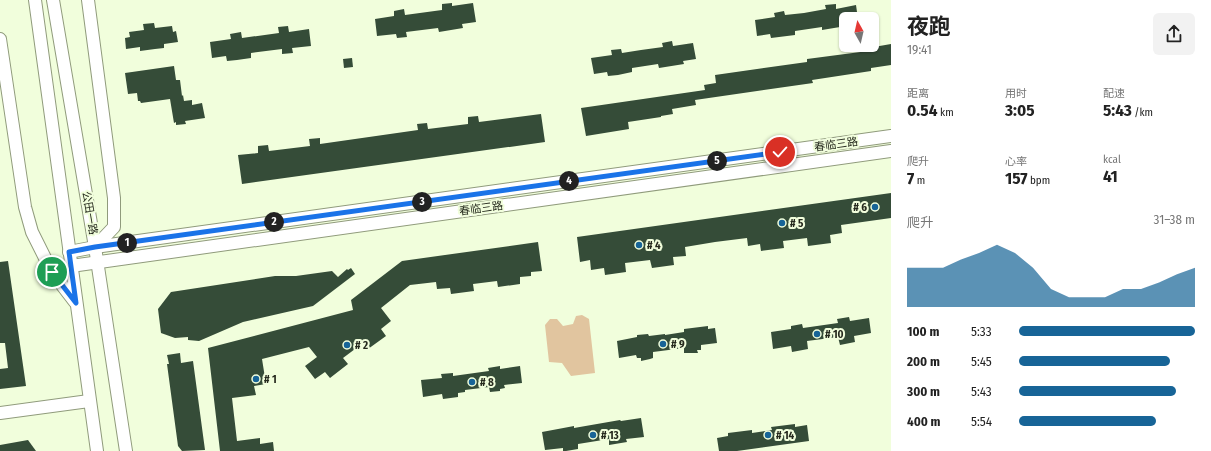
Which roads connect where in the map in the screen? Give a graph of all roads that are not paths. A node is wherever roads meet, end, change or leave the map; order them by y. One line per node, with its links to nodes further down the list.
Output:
1 (36, 0): 8 (street)
2 (53, 0): 7 (street, 公田一路)
3 (88, 0): 7 (street)
4 (0, 39): 11 (street)
5 (891, 136): 7 (street, 春临三路)
6 (891, 151): 9 (street, 春临三路)
7 (95, 247): 8 (street, 春临三路); 9 (street, 公田一路)
8 (69, 252): 10 (street)
9 (98, 262): 10 (street, 春临三路); 15 (street, 公田一路)
10 (71, 266): 11 (street)
11 (76, 303): 12 (street)
12 (89, 401): 13 (street); 14 (street)
13 (0, 413)
14 (97, 451)
15 (126, 451)

